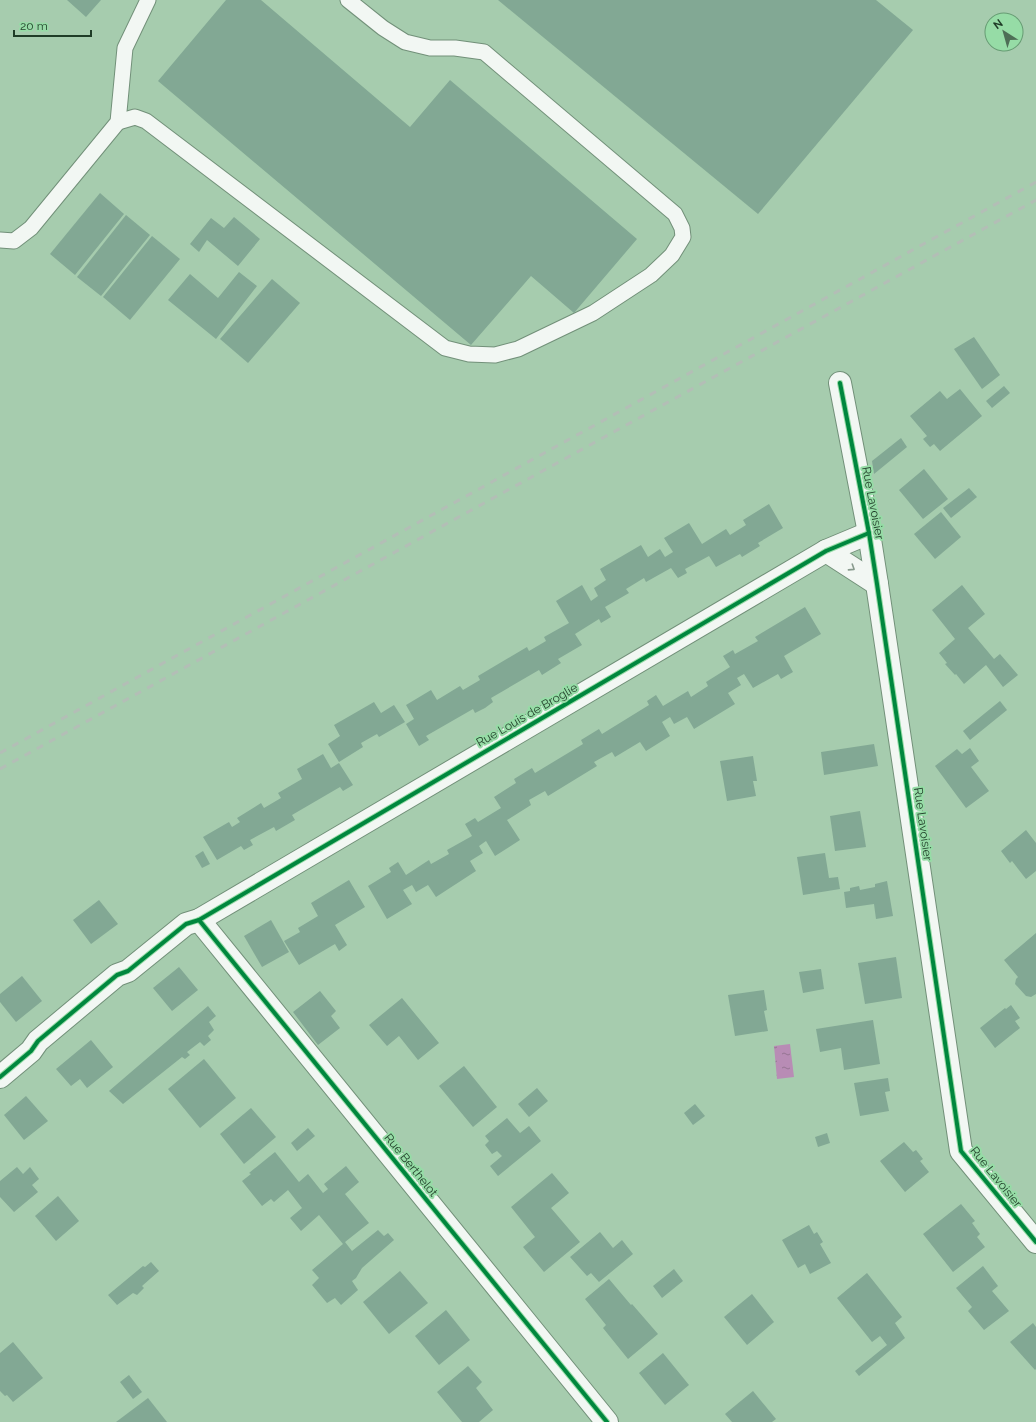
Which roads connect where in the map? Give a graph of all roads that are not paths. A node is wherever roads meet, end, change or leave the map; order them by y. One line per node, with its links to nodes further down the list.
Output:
1 (148, 0): 3 (lane)
2 (348, 0): 3 (lane)
3 (118, 122): 4 (lane)
4 (0, 240)
5 (840, 384): 6 (street, Rue Lavoisier)
6 (869, 533): 7 (street, Rue Louis de Broglie); 8 (street, Rue Lavoisier)
7 (826, 551): 8 (street, one-way to 8); 9 (street, Rue Louis de Broglie)
8 (877, 584): 11 (street, Rue Lavoisier)
9 (199, 920): 10 (street, Rue Louis de Broglie); 12 (street, Rue Berthelot)
10 (0, 1077)
11 (1036, 1242)
12 (607, 1422)

